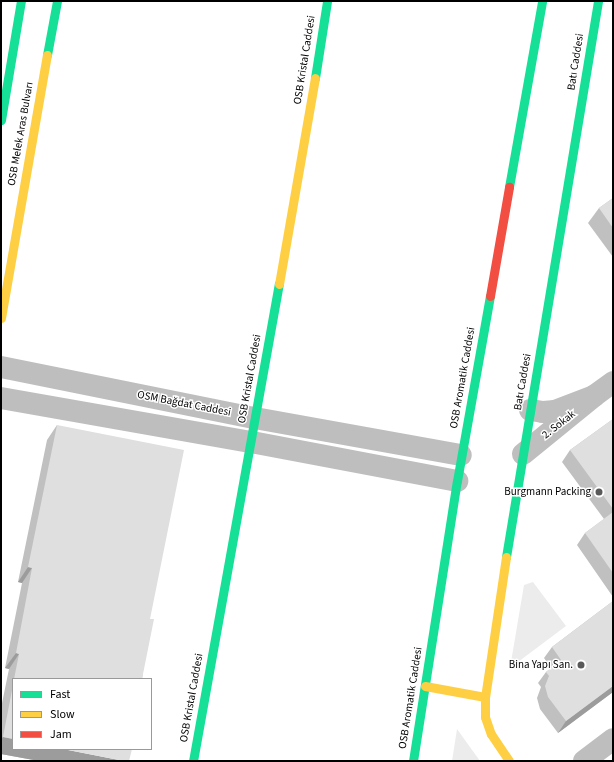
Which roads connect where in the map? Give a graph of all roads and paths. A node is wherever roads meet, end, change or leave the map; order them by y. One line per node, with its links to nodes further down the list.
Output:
1 (21, 1): 6 (street)
2 (57, 1): 7 (street, OSB Melek Aras Bulvarı)
3 (327, 1): 13 (street, OSB Kristal Caddesi)
4 (542, 1): 16 (street, OSB Aromatik Caddesi)
5 (598, 1): 12 (street, Batı Caddesi)
6 (1, 120)
7 (1, 318)
8 (1, 367): 13 (street, OSM Bağdat Caddesi)
9 (613, 382): 10 (street, 2. Sokak)
10 (594, 396): 12 (street, 2. Sokak); 15 (street, 2. Sokak)
11 (1, 398): 14 (street)
12 (530, 410): 15 (street, Batı Caddesi)
13 (255, 418): 14 (street, OSB Kristal Caddesi); 16 (street, OSM Bağdat Caddesi)
14 (251, 442): 17 (street); 21 (street, OSB Kristal Caddesi)
15 (523, 454): 19 (street, Batı Caddesi)
16 (461, 455): 17 (street, OSB Aromatik Caddesi)
17 (457, 481): 18 (street, OSB Aromatik Caddesi)
18 (425, 686): 19 (street); 22 (street, OSB Aromatik Caddesi)
19 (485, 698): 23 (street, Batı Caddesi)
20 (613, 739): 24 (street)
21 (193, 761)
22 (413, 761)
23 (509, 761)
24 (584, 761)

